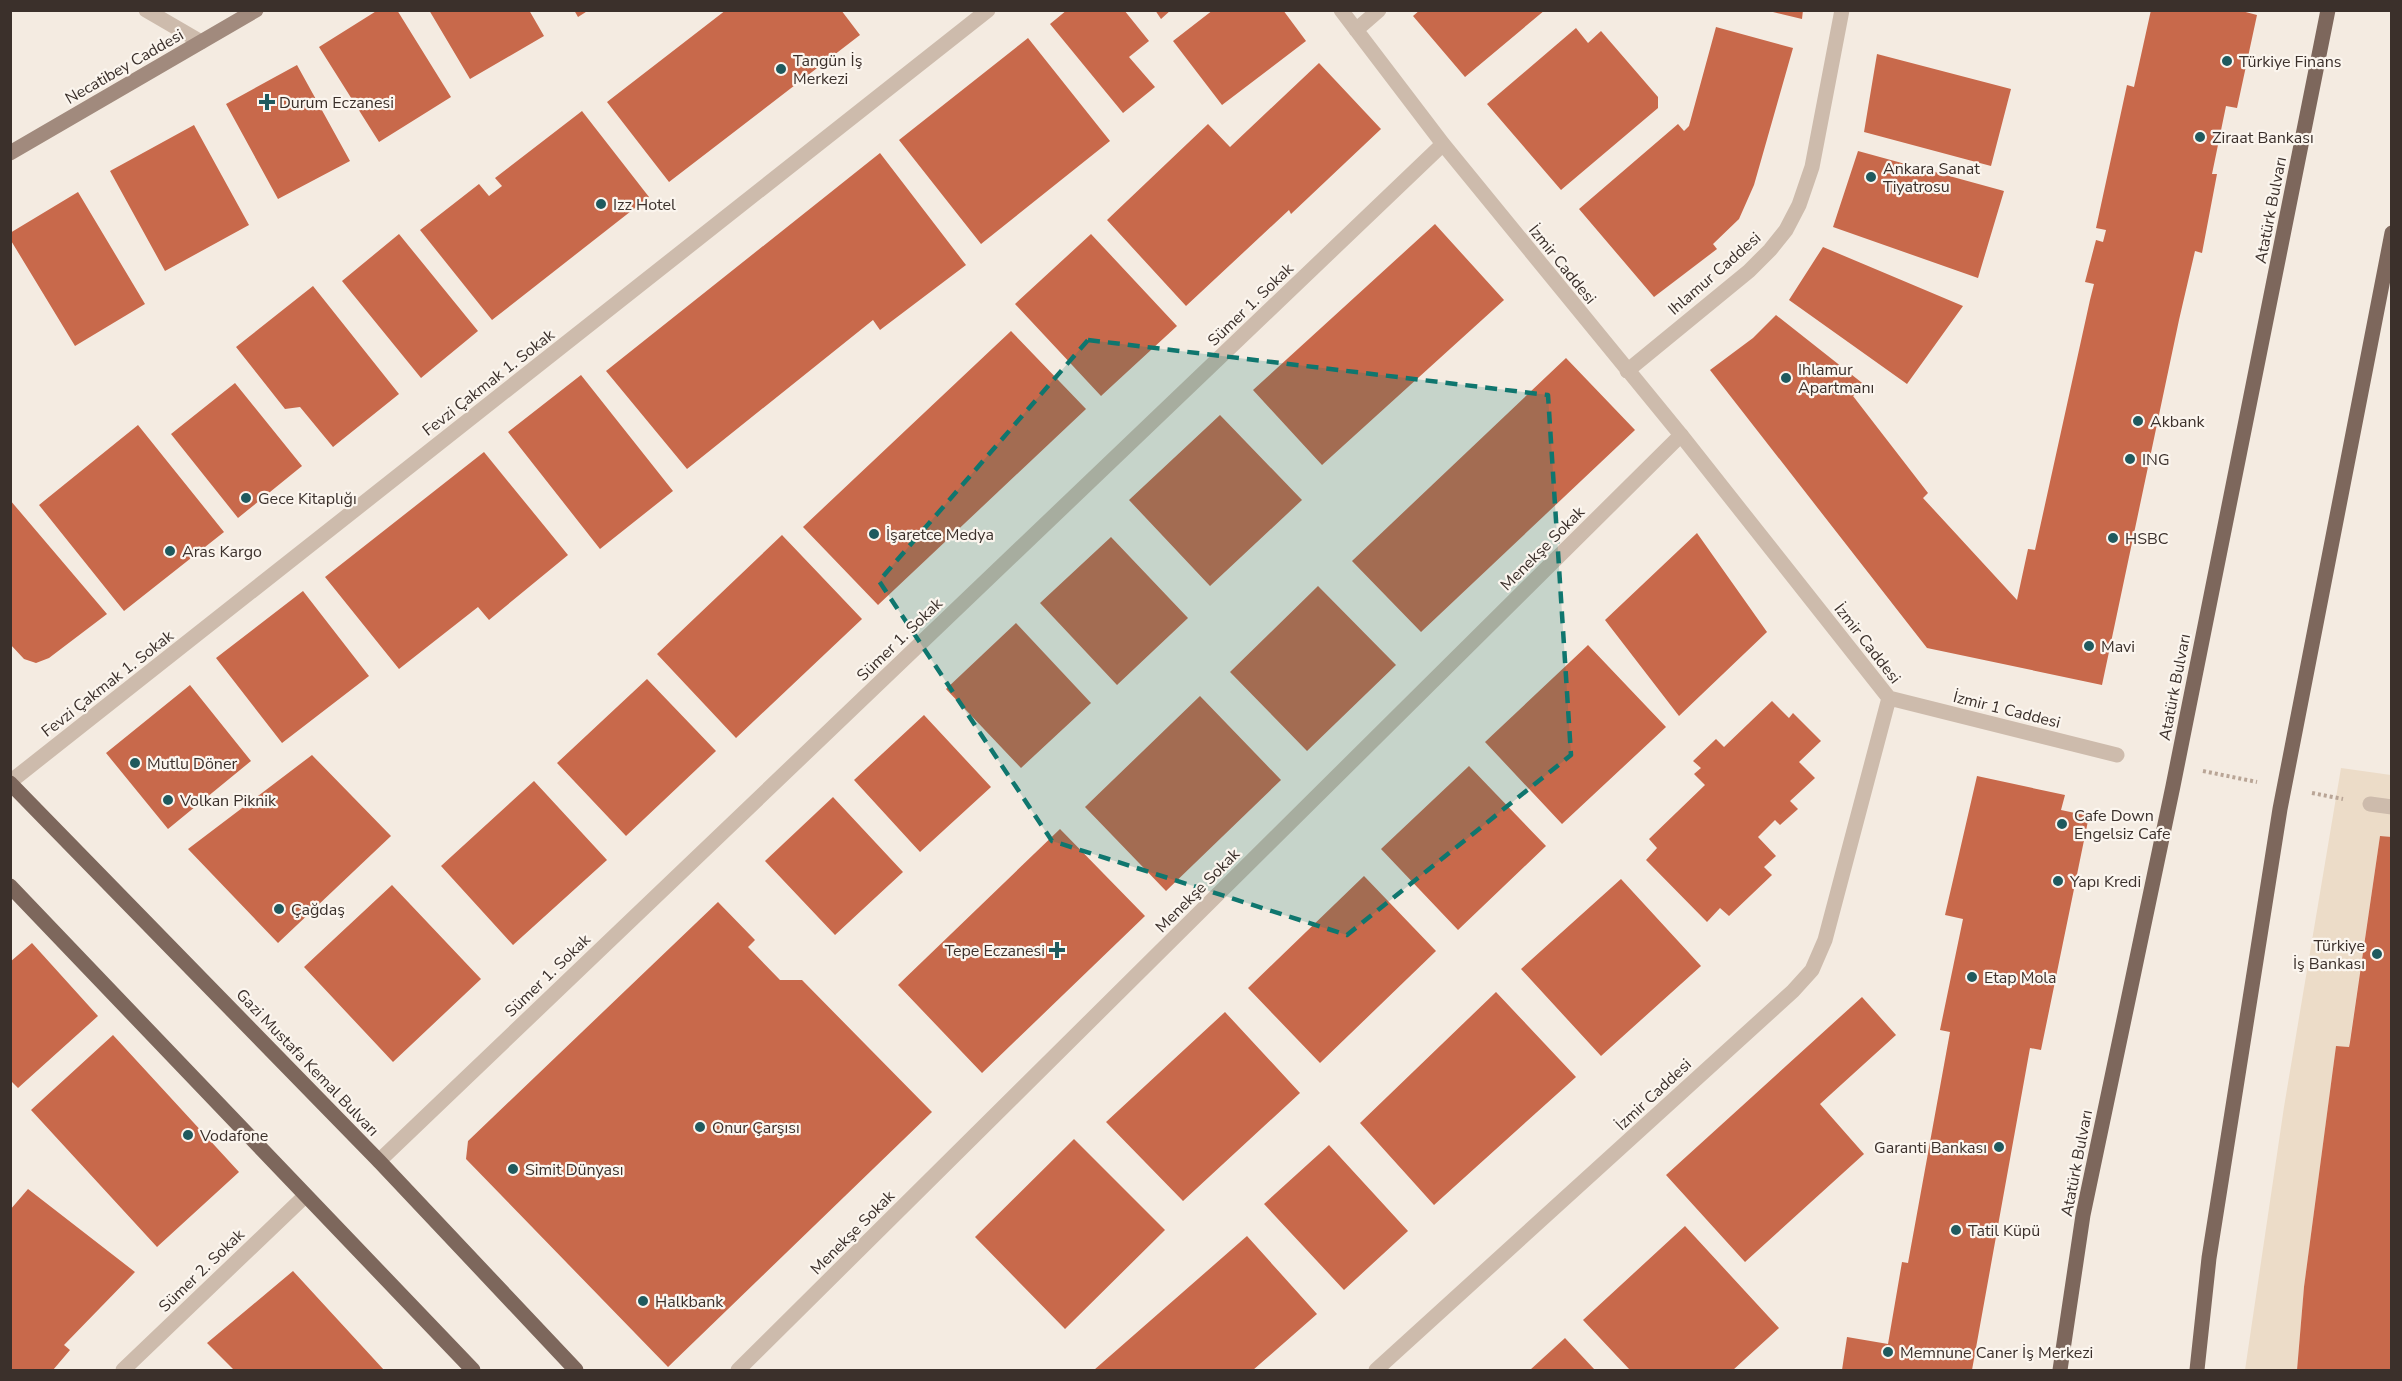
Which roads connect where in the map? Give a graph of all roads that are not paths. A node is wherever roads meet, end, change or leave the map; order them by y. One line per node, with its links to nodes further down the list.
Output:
1 (146, 10): 10 (street)
2 (256, 10): 8 (main road, Necatibey Caddesi)
3 (988, 10): 18 (street, Fevzi Çakmak 1. Sokak)
4 (1341, 10): 9 (street, İzmir Caddesi)
5 (1379, 10): 9 (street)
6 (1842, 10): 14 (street, Ihlamur Caddesi)
7 (2328, 10): 29 (main road, Atatürk Bulvarı)
8 (238, 16): 10 (main road, Necatibey Caddesi)
9 (1356, 30): 11 (street, İzmir Caddesi)
10 (201, 42): 12 (main road, Necatibey Caddesi)
11 (1443, 144): 14 (street, İzmir Caddesi); 22 (street, Sümer 1. Sokak)
12 (10, 153)
13 (2391, 233): 30 (main road)
14 (1627, 371): 15 (street, İzmir Caddesi)
15 (1681, 435): 16 (street, İzmir Caddesi); 27 (street, Menekşe Sokak)
16 (1889, 698): 17 (street, İzmir 1 Caddesi); 28 (street, İzmir Caddesi)
17 (2117, 755)
18 (10, 782): 22 (main road, Gazi Mustafa Kemal Bulvarı)
19 (2370, 804): 20 (street)
20 (2391, 807)
21 (10, 886): 23 (main road)
22 (379, 1161): 26 (main road, Gazi Mustafa Kemal Bulvarı)
23 (305, 1196): 24 (street, Sümer 2. Sokak); 25 (main road)
24 (123, 1371)
25 (473, 1371)
26 (576, 1371)
27 (738, 1371)
28 (1376, 1371)
29 (2060, 1371)
30 (2197, 1371)

